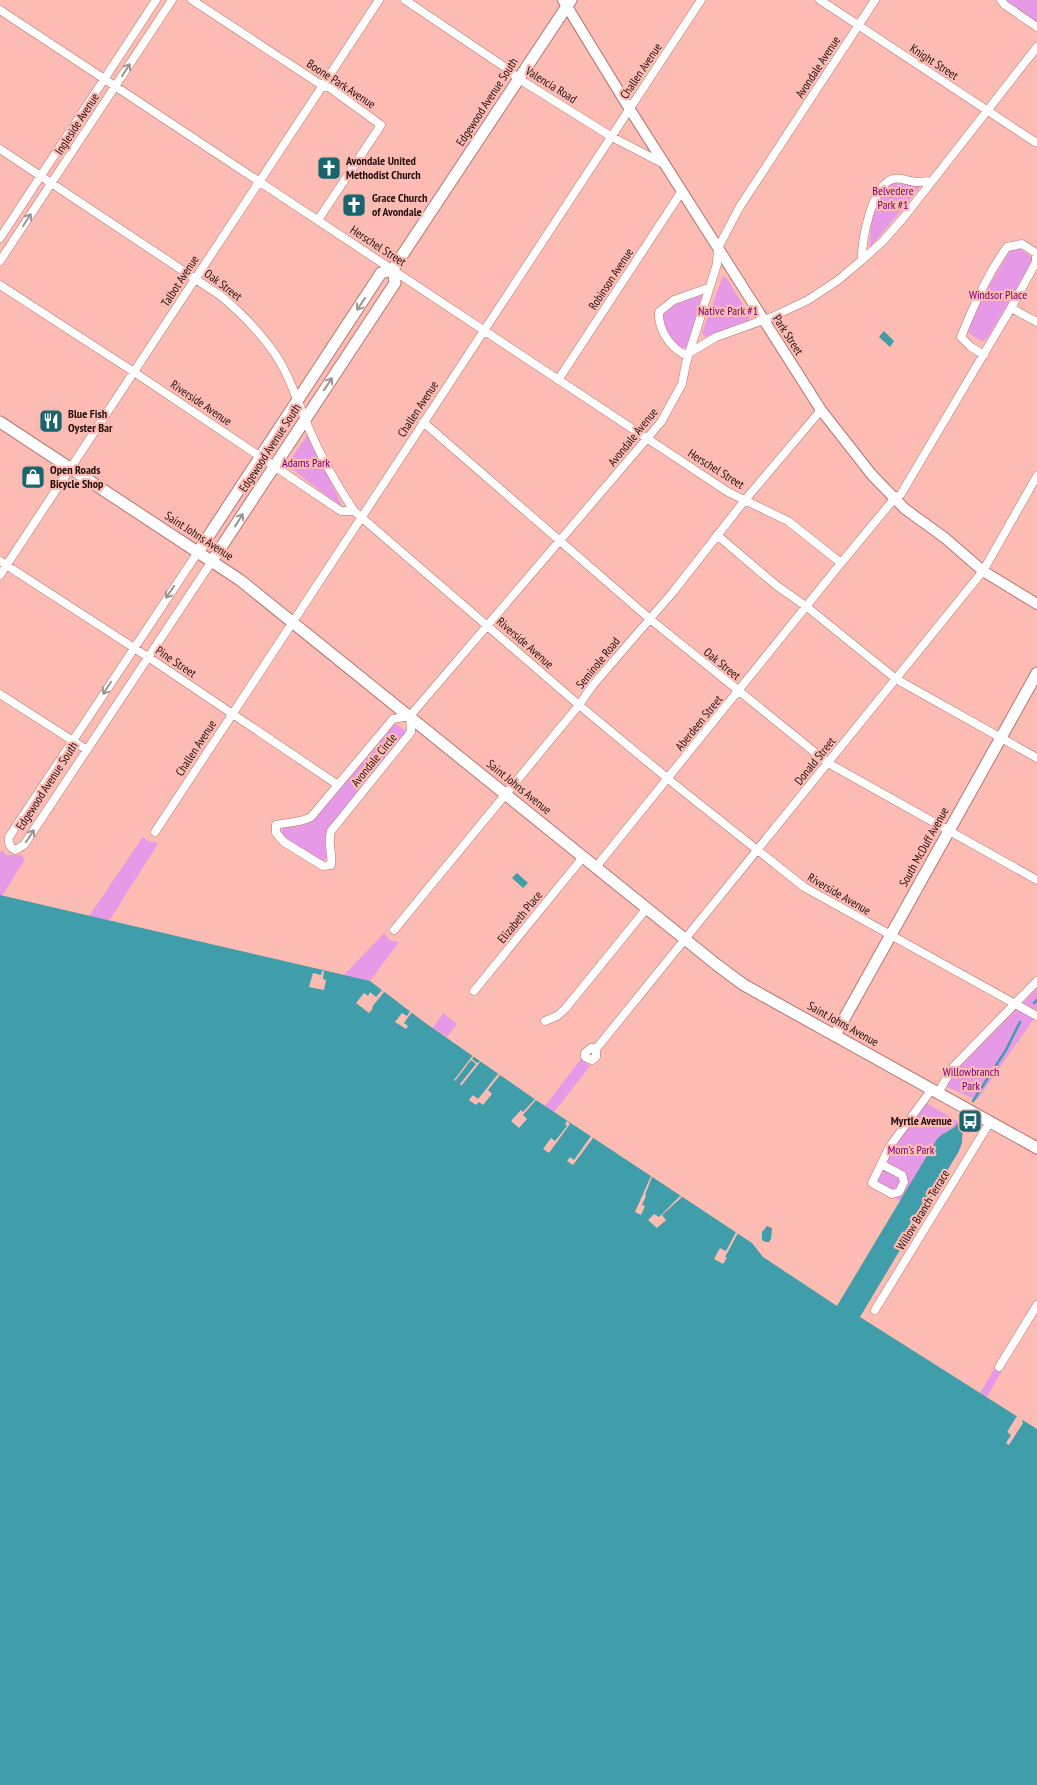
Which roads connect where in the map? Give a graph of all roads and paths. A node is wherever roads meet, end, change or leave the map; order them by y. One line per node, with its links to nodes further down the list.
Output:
1 (156, 0): 15 (street, Ingleside Avenue)
2 (172, 0): 17 (street, Ingleside Avenue, one-way to 2)
3 (192, 0): 18 (street, Boone Park Avenue)
4 (380, 0): 18 (street, Talbot Avenue)
5 (405, 0): 16 (street, Valencia Road)
6 (702, 0): 19 (street, Challen Avenue)
7 (820, 0): 12 (street, Knight Street)
8 (875, 0): 12 (street, Avondale Avenue)
9 (1001, 0): 13 (street)
10 (567, 2): 16 (main road, Edgewood Avenue South); 19 (street, Park Street)
11 (0, 10): 15 (street, Herschel Street)
12 (858, 26): 20 (street, Knight Street); 32 (street, Avondale Avenue)
13 (1037, 27)
14 (1037, 47): 20 (street)
15 (105, 79): 17 (street, Herschel Street); 25 (street, Ingleside Avenue)
16 (519, 79): 21 (street, Valencia Road); 35 (main road, Edgewood Avenue South)
17 (115, 86): 26 (street, Herschel Street); 28 (street, Ingleside Avenue)
18 (323, 86): 26 (street, Talbot Avenue); 30 (street, Boone Park Avenue)
19 (629, 108): 21 (street, Challen Avenue); 24 (street, Park Street)
20 (987, 110): 22 (street, Knight Street); 27 (street)
21 (612, 137): 24 (street, Valencia Road); 42 (street, Challen Avenue)
22 (1035, 142)
23 (0, 149): 25 (street, Oak Street)
24 (666, 165): 29 (street, Park Street)
25 (42, 175): 28 (street, Oak Street); 31 (street, Ingleside Avenue)
26 (260, 181): 30 (street, Herschel Street); 36 (street, Talbot Avenue)
27 (932, 181): 33 (street); 33 (street)
28 (52, 182): 34 (street, Ingleside Avenue, one-way to 28); 36 (street, Oak Street)
29 (682, 191): 32 (street, Park Street); 46 (street, Robinson Avenue)
30 (318, 220): 35 (street, Herschel Street)
31 (0, 238)
32 (718, 248): 38 (street, Avondale Avenue); 40 (street, Park Street)
33 (862, 260): 40 (street)
34 (0, 261)
35 (393, 269): 42 (street, Herschel Street); 47 (main road, Edgewood Avenue South, one-way to 47); 49 (main road, Edgewood Avenue South, one-way to 35)
36 (196, 279): 45 (street, Talbot Avenue); 47 (street, Oak Street)
37 (0, 285): 45 (street, Riverside Avenue)
38 (708, 288): 43 (street, Avondale Avenue); 43 (street)
39 (1011, 308): 41 (street); 44 (street); 44 (street)
40 (763, 320): 43 (street); 48 (street, Park Street)
41 (1037, 322)
42 (484, 331): 46 (street, Herschel Street); 51 (street, Challen Avenue)
43 (690, 353): 52 (street, Avondale Avenue)
44 (984, 354): 58 (street)
45 (134, 372): 53 (street, Riverside Avenue); 55 (street, Talbot Avenue)
46 (558, 380): 52 (street, Herschel Street)
47 (297, 400): 49 (street, Oak Street); 53 (main road, Edgewood Avenue South)
48 (821, 410): 57 (street, Seminole Road); 58 (street, Park Street)
49 (305, 418): 54 (main road, Edgewood Avenue South); 59 (street, Oak Street)
50 (0, 422): 55 (main road, Saint Johns Avenue)
51 (423, 422): 60 (street, Challen Avenue); 62 (street, Oak Street)
52 (648, 438): 57 (street, Herschel Street); 62 (street, Avondale Avenue)
53 (261, 456): 54 (street, Riverside Avenue); 63 (main road, Edgewood Avenue South)
54 (274, 465): 59 (street, Riverside Avenue); 64 (main road, Edgewood Avenue South, one-way to 54)
55 (70, 468): 63 (main road, Saint Johns Avenue); 65 (street, Talbot Avenue)
56 (1037, 476): 67 (street, Donald Street)
57 (745, 500): 61 (street, Seminole Road); 66 (street, Herschel Street)
58 (894, 500): 66 (street, Aberdeen Street); 67 (street, Park Street)
59 (354, 511): 60 (street, Riverside Avenue)
60 (361, 517): 72 (street, Challen Avenue); 73 (street, Riverside Avenue)
61 (716, 535): 70 (street); 71 (street, Seminole Road)
62 (560, 541): 71 (street, Oak Street); 73 (street, Avondale Avenue)
63 (198, 552): 64 (main road, Saint Johns Avenue); 74 (street, Edgewood Avenue South, one-way to 74)
64 (212, 561): 72 (main road, Saint Johns Avenue); 75 (street, Edgewood Avenue South)
65 (3, 563): 68 (street, Talbot Avenue); 74 (street, Pine Street)
66 (840, 563): 70 (street, Aberdeen Street)
67 (984, 571): 69 (street, Park Street); 77 (street, Donald Street)
68 (0, 575)
69 (1037, 604)
70 (807, 607): 77 (street); 78 (street, Aberdeen Street)
71 (650, 619): 78 (street, Oak Street); 80 (street, Seminole Road)
72 (293, 622): 81 (street, Challen Avenue); 82 (main road, Saint Johns Avenue)
73 (487, 625): 80 (street, Riverside Avenue); 82 (street, Avondale Avenue)
74 (134, 648): 75 (street, Pine Street); 84 (street, Edgewood Avenue South, one-way to 84)
75 (148, 657): 81 (street, Pine Street); 85 (street, Edgewood Avenue South)
76 (1037, 673): 83 (main road, South McDuff Avenue)
77 (896, 679): 83 (street); 87 (street, Donald Street)
78 (739, 692): 87 (street, Oak Street); 88 (street, Aberdeen Street)
79 (0, 694): 84 (street)
80 (579, 705): 88 (street, Riverside Avenue); 90 (street, Seminole Road)
81 (232, 714): 89 (street, Pine Street); 92 (street, Challen Avenue)
82 (410, 716): 89 (street, Avondale Circle); 89 (street, Avondale Circle); 90 (main road, Saint Johns Avenue)
83 (1001, 738): 86 (street); 91 (main road, South McDuff Avenue)
84 (72, 742): 85 (street); 85 (street, Edgewood Avenue South, one-way to 85)
85 (87, 750)
86 (1037, 758)
87 (828, 763): 91 (street, Oak Street); 93 (street, Donald Street)
88 (668, 779): 93 (street, Riverside Avenue); 95 (street, Aberdeen Street)
89 (338, 786)
90 (506, 794): 94 (main road, Saint Johns Avenue); 98 (street, Seminole Road)
91 (949, 831): 96 (street, Oak Street); 99 (main road, South McDuff Avenue)
92 (155, 832)
93 (758, 851): 99 (street, Riverside Avenue); 100 (street, Donald Street)
94 (584, 856): 95 (main road, Saint Johns Avenue); 102 (street, Elizabeth Place)
95 (596, 867): 97 (main road, Saint Johns Avenue)
96 (1037, 880)
97 (647, 908): 100 (main road, Saint Johns Avenue); 105 (street)
98 (394, 930)
99 (890, 936): 103 (street, Riverside Avenue); 106 (main road, South McDuff Avenue)
100 (686, 939): 106 (main road, Saint Johns Avenue); 107 (street, Donald Street)
101 (1037, 981): 103 (street)
102 (474, 991)
103 (1014, 1005): 104 (street, Riverside Avenue); 108 (street)
104 (1037, 1016)
105 (545, 1021)
106 (834, 1035): 108 (main road, Saint Johns Avenue)
107 (596, 1049)
108 (935, 1091): 109 (main road, Saint Johns Avenue); 111 (street)
109 (990, 1122): 110 (main road, Saint Johns Avenue); 113 (street, Willow Branch Terrace)
110 (1037, 1148)
111 (881, 1164)
112 (1037, 1306): 114 (street)
113 (875, 1310)
114 (999, 1367)

